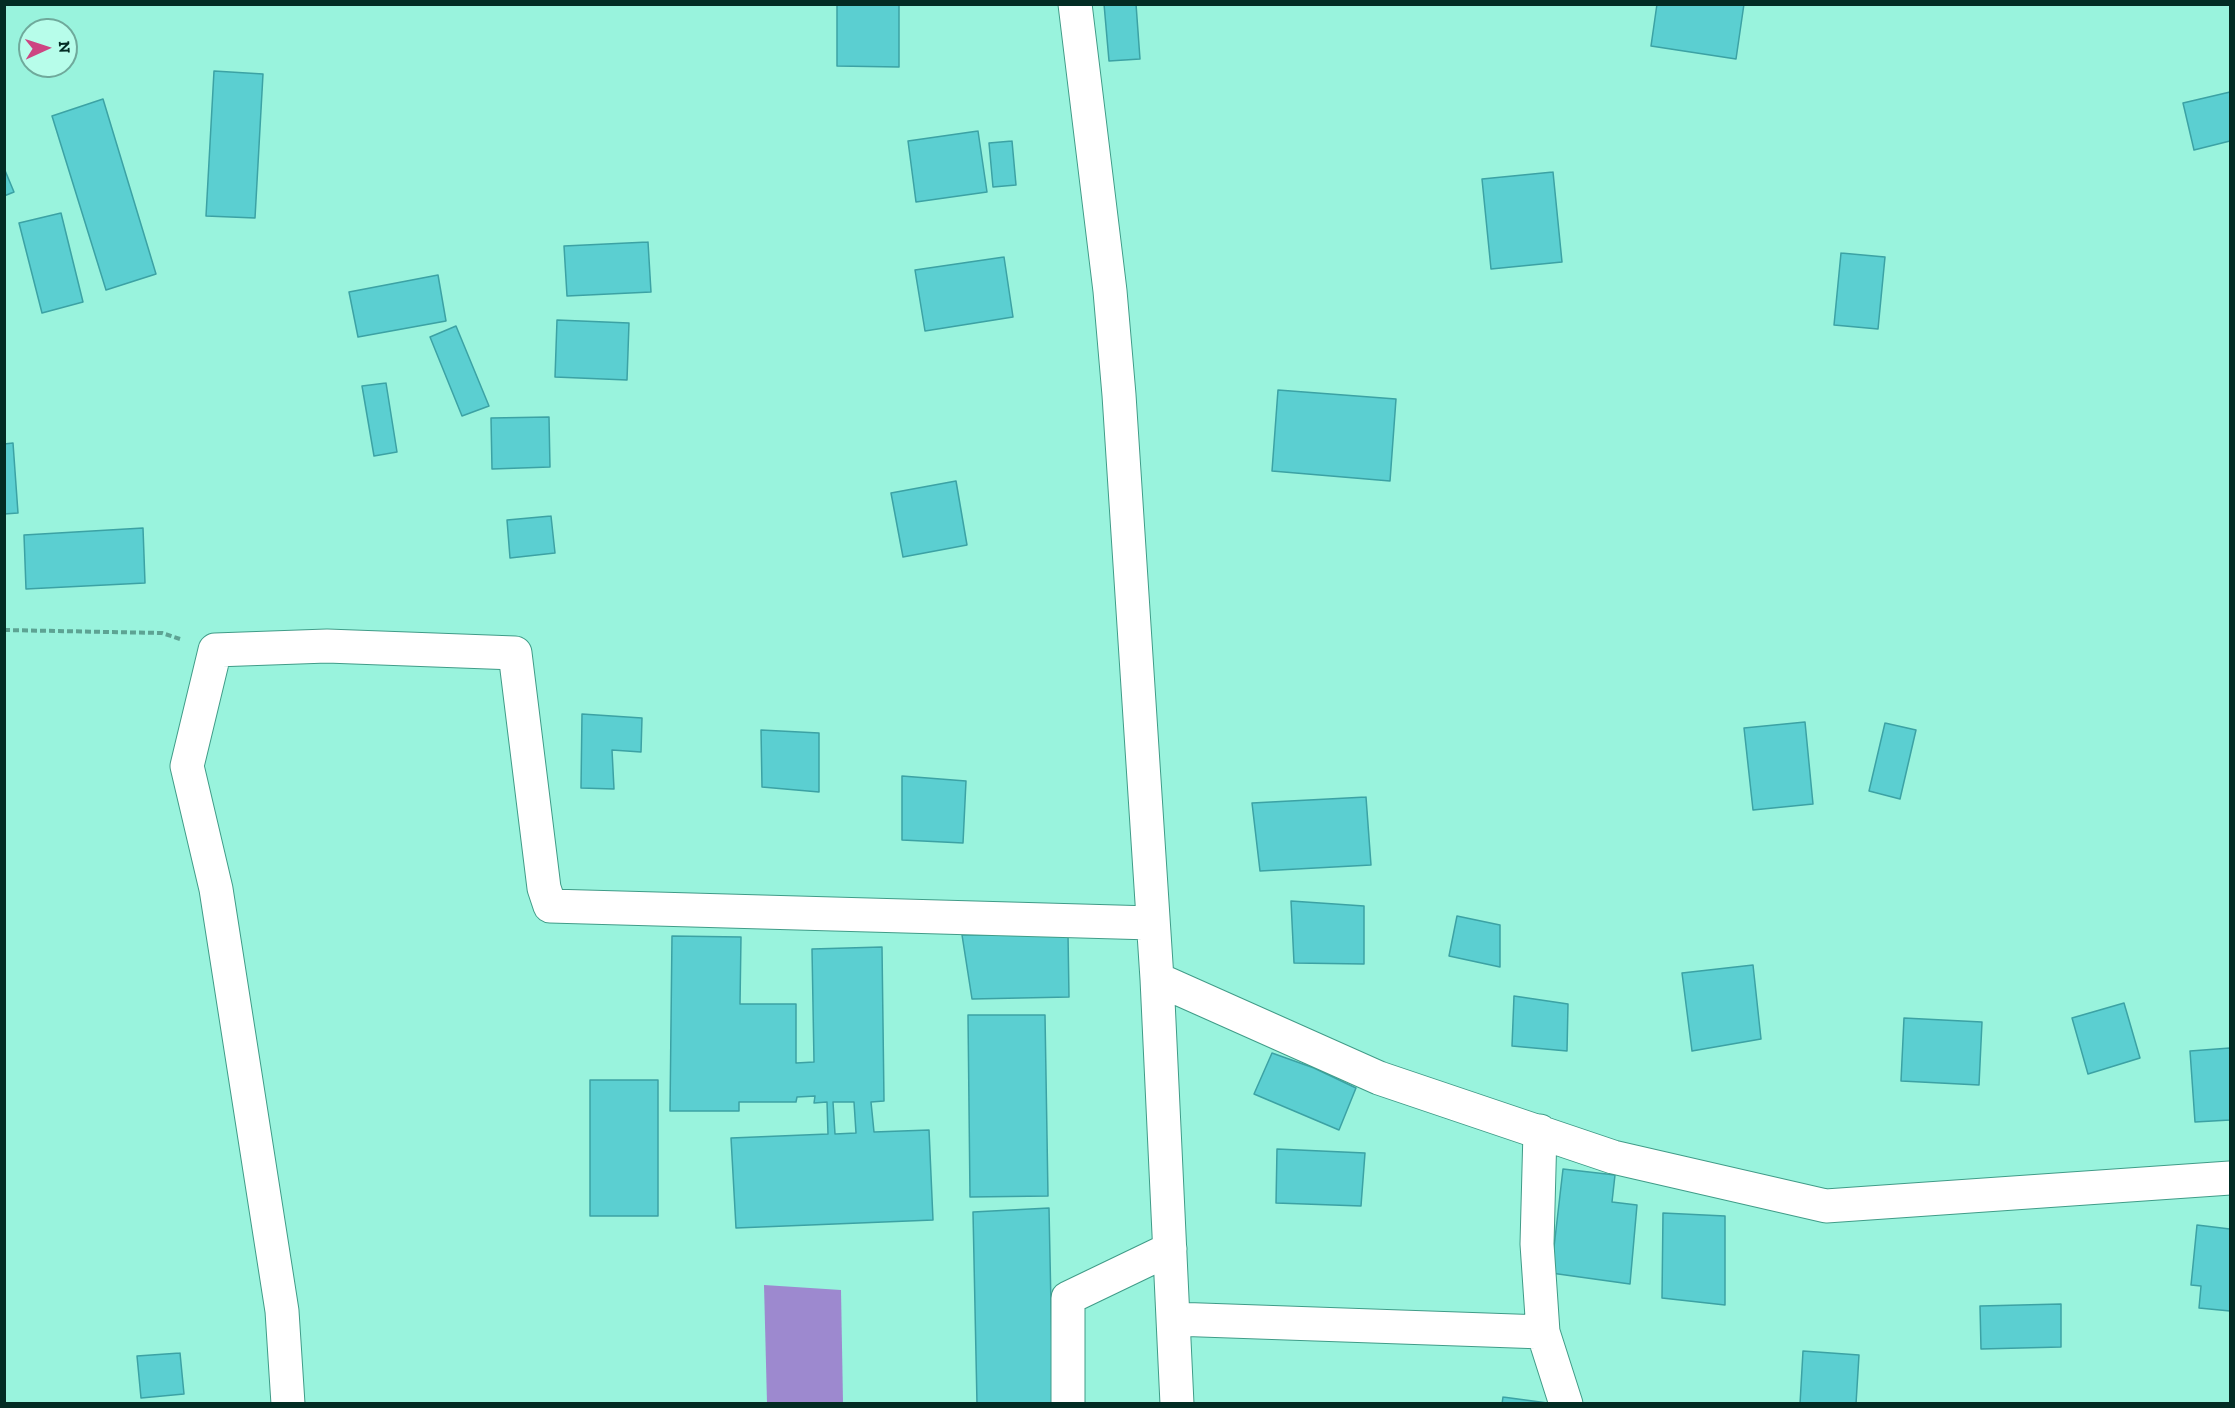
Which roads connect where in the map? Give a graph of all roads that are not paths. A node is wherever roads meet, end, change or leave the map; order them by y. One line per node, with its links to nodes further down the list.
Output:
1 (1076, 4): 2 (street)
2 (1152, 923): 3 (street); 9 (street)
3 (1157, 979): 4 (street); 6 (street)
4 (1540, 1131): 5 (street); 8 (street)
5 (2230, 1178)
6 (1170, 1249): 7 (street); 10 (street)
7 (1173, 1319): 8 (street); 11 (street)
8 (1544, 1332): 12 (street)
9 (288, 1404)
10 (1068, 1404)
11 (1177, 1404)
12 (1566, 1404)

